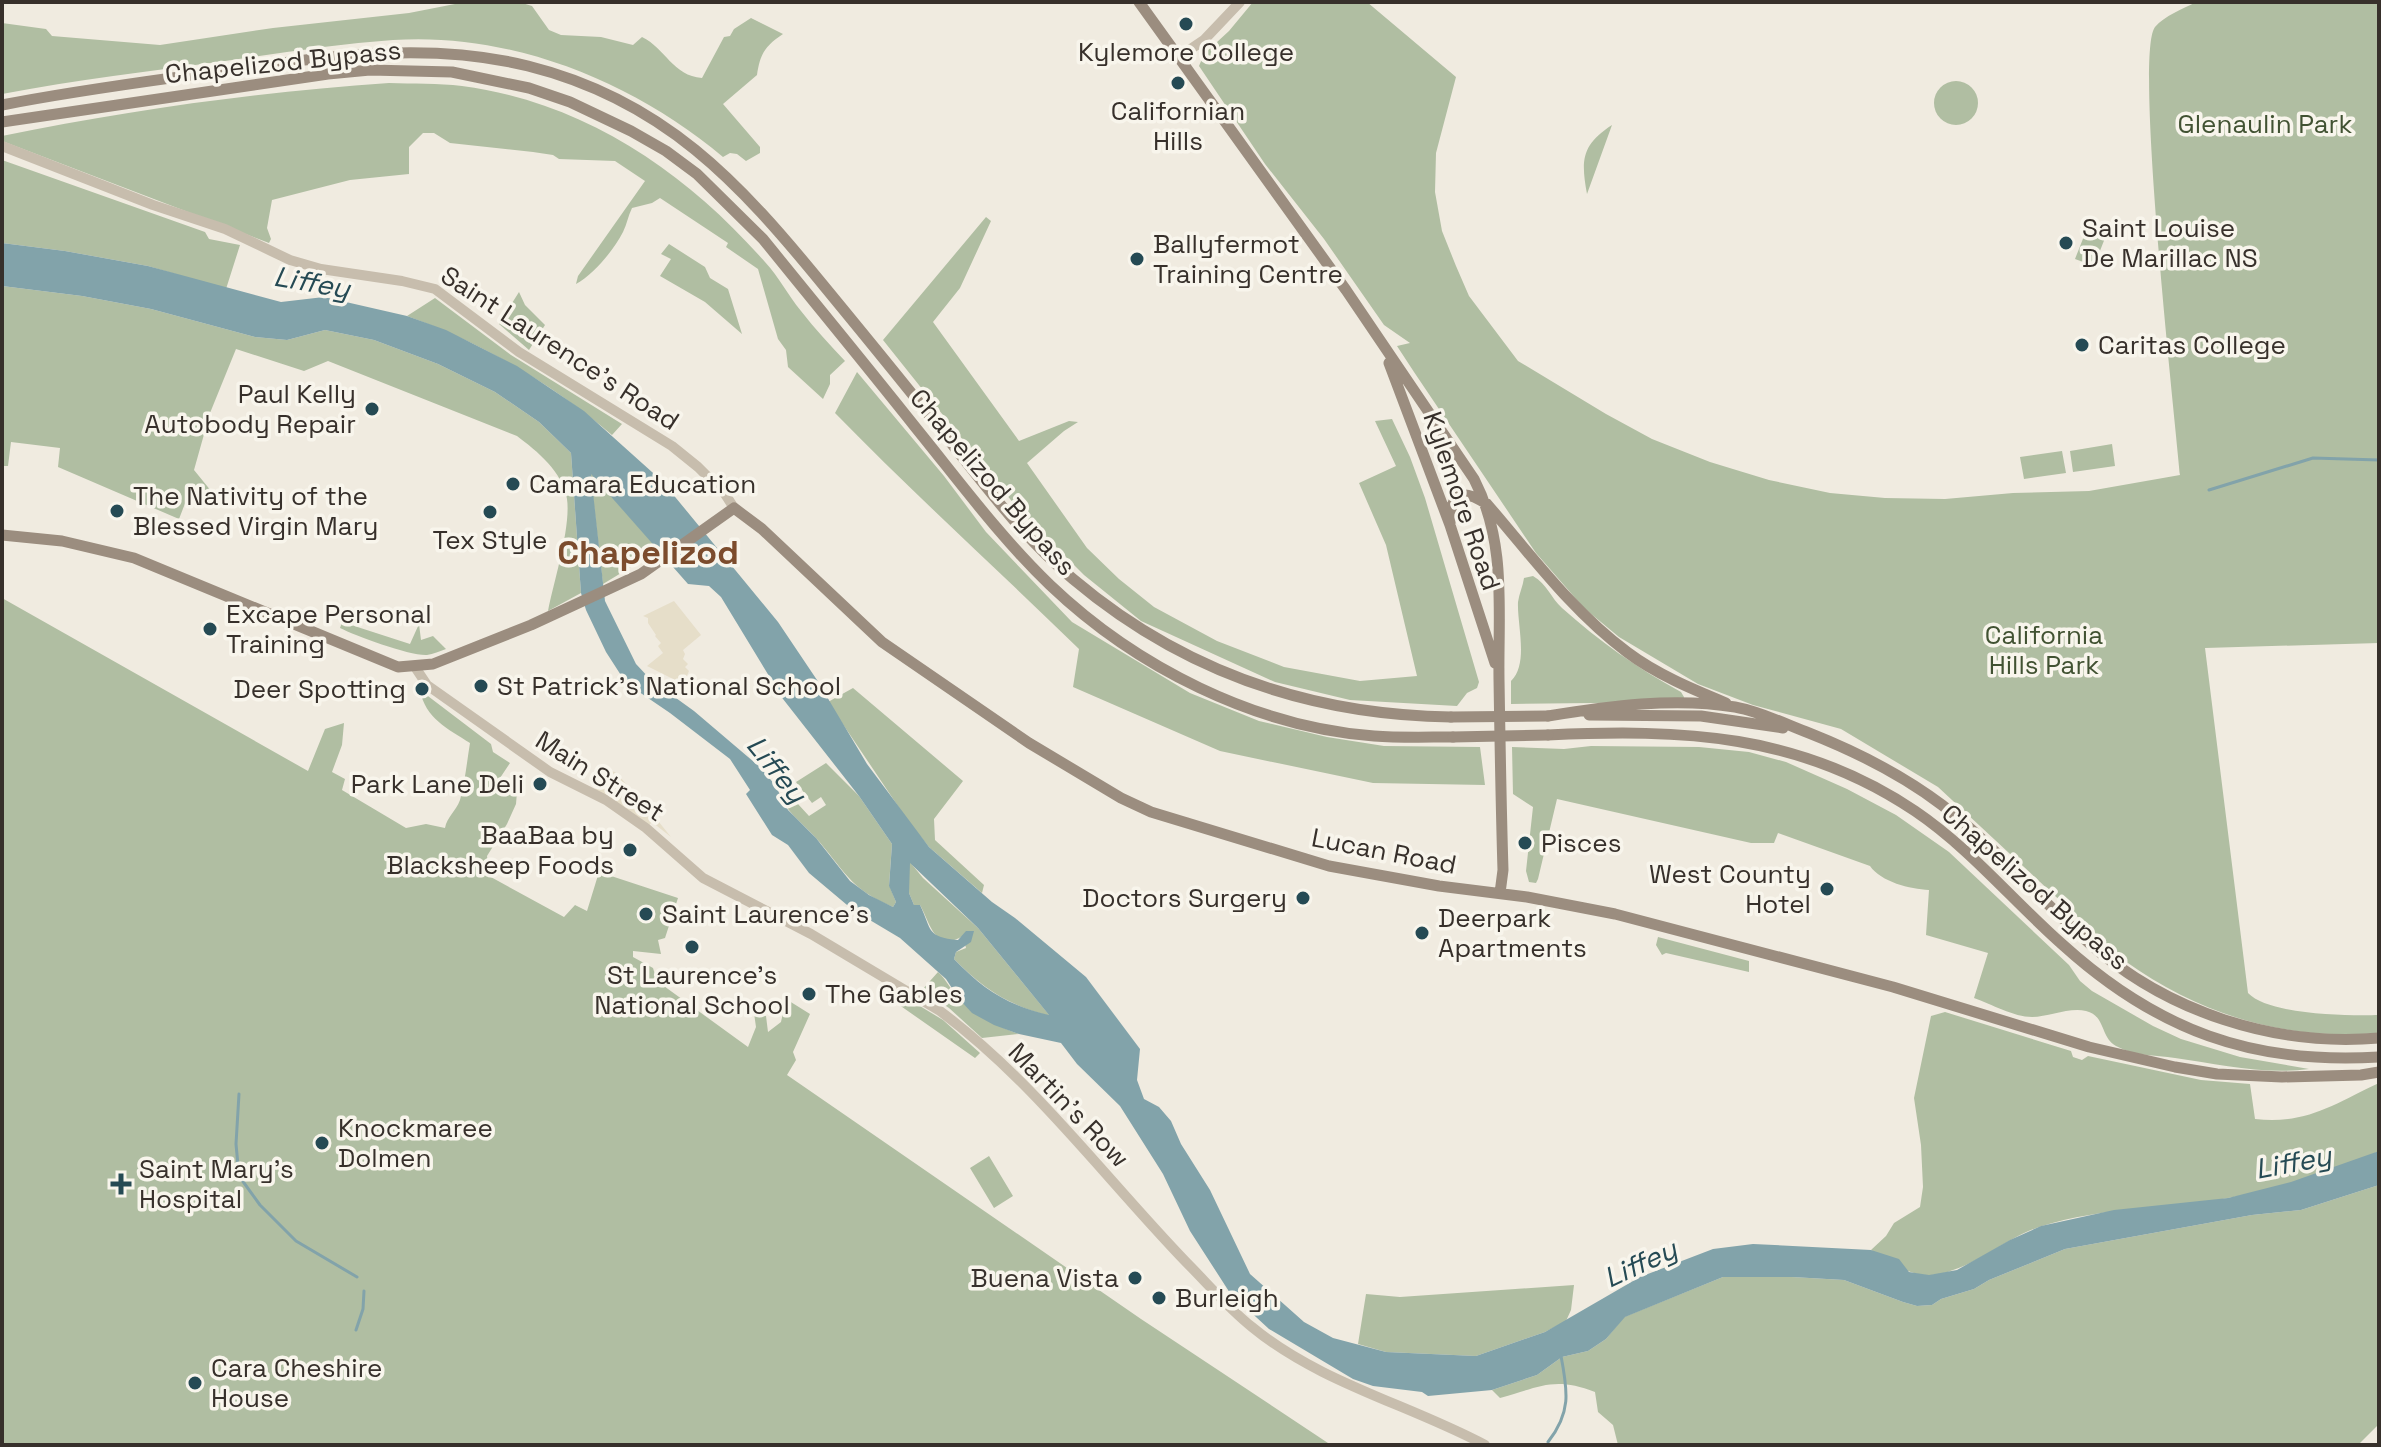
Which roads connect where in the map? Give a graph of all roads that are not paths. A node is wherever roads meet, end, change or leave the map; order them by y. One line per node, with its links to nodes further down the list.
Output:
1 (1139, 2): 3 (main road, Kylemore Road)
2 (1240, 2): 3 (street)
3 (1179, 57): 7 (main road, Kylemore Road)
4 (2, 105): 16 (main road, Chapelizod Bypass, bridge)
5 (2, 122): 21 (main road, Chapelizod Bypass, bridge)
6 (2, 146): 9 (street, Saint Laurence's Road)
7 (1381, 344): 8 (main road, Kylemore Road); 11 (main road, Kylemore Road)
8 (1487, 504): 11 (main road); 14 (main road, Kylemore Road); 15 (main road)
9 (734, 508): 10 (main road, Saint Laurence's Road); 13 (main road)
10 (753, 522): 18 (main road, Lucan Road)
11 (1450, 525): 14 (main road, Kylemore Road)
12 (2, 535): 13 (main road)
13 (415, 667): 19 (street, Main Street)
14 (1499, 674): 18 (main road, Kylemore Road)
15 (1738, 708): 16 (main road, Chapelizod Bypass); 17 (main road, Chapelizod Bypass)
16 (1548, 716): 17 (main road, Chapelizod Bypass)
17 (1806, 732): 20 (main road, Chapelizod Bypass)
18 (1500, 893): 22 (main road, Lucan Road)
19 (811, 934): 23 (street, Martin's Row)
20 (2379, 1038)
21 (2379, 1057)
22 (2379, 1072)
23 (1485, 1445)

